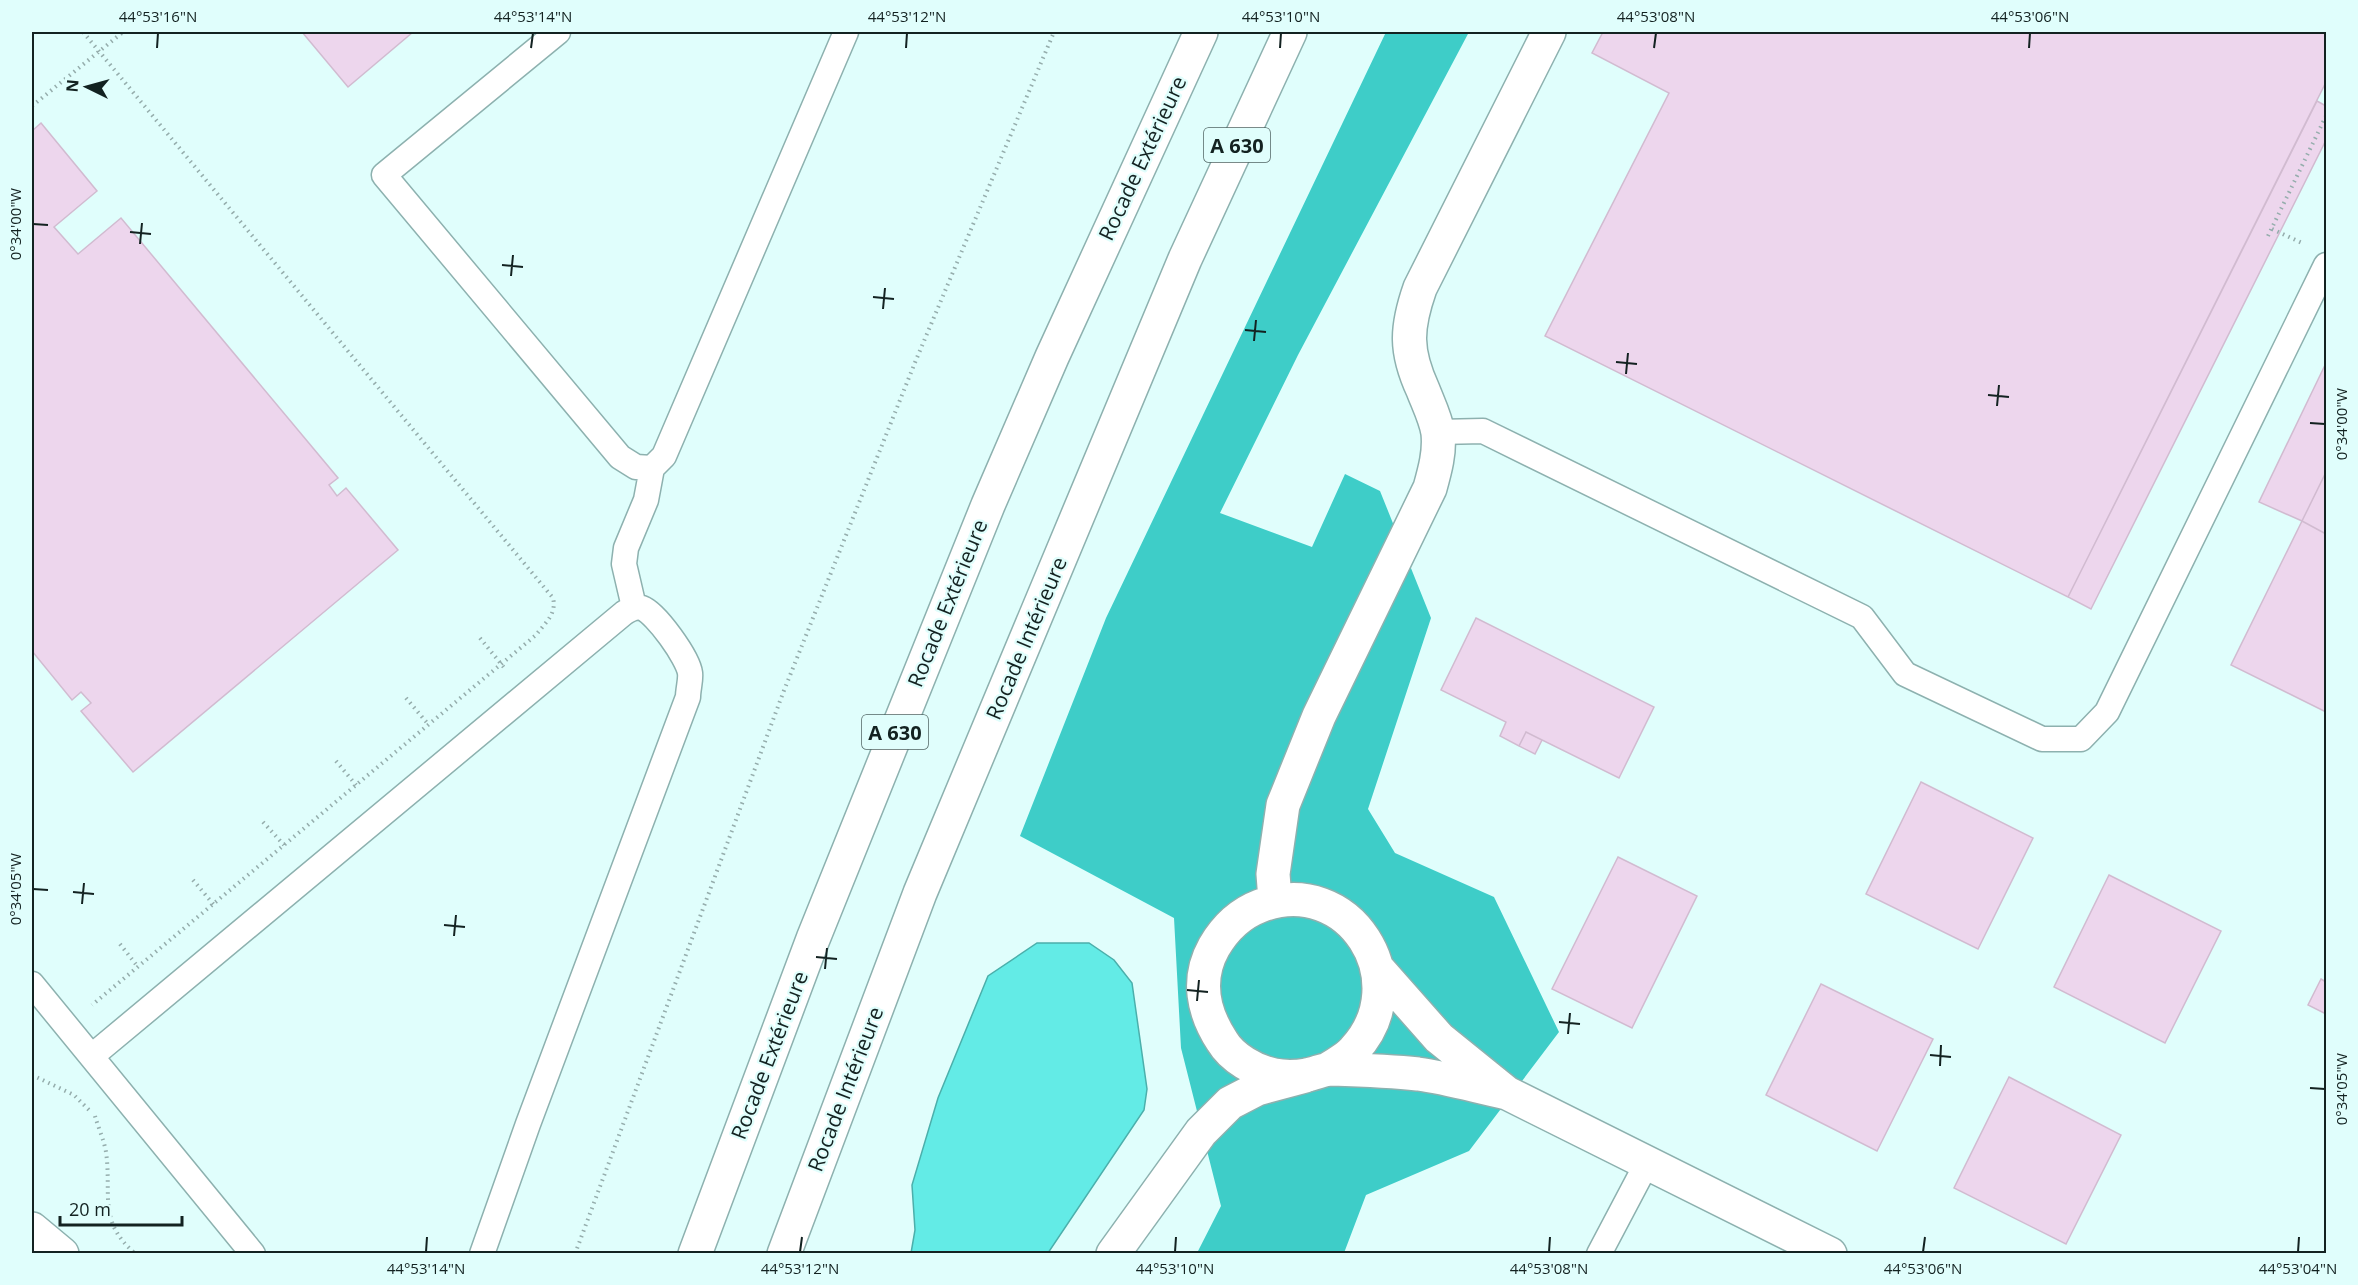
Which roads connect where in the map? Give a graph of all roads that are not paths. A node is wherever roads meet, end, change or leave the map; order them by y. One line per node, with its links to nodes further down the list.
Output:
1 (558, 32): 12 (lane)
2 (846, 32): 12 (lane)
3 (1186, 32): 8 (main road)
4 (1201, 32): 8 (main road, Rocade Extérieure / A 630)
5 (1290, 32): 9 (main road, Rocade Intérieure / A 630)
6 (1314, 32): 9 (main road)
7 (1549, 32): 11 (main road)
8 (1114, 218): 25 (main road, Rocade Extérieure / A 630)
9 (1185, 258): 26 (main road, Rocade Intérieure / A 630)
10 (2326, 265): 11 (lane)
11 (1438, 432): 14 (main road)
12 (652, 468): 13 (lane)
13 (634, 607): 17 (lane); 24 (lane)
14 (1275, 900): 15 (main road); 18 (main road)
15 (1378, 969): 18 (main road); 19 (main road)
16 (32, 984): 17 (lane)
17 (92, 1056): 23 (lane)
18 (1317, 1072): 19 (main road); 27 (main road)
19 (1508, 1093): 20 (main road)
20 (1647, 1163): 28 (lane); 29 (main road)
21 (32, 1229): 22 (main road)
22 (62, 1254)
23 (253, 1254)
24 (482, 1254)
25 (695, 1254)
26 (784, 1254)
27 (1113, 1254)
28 (1599, 1254)
29 (1830, 1254)

